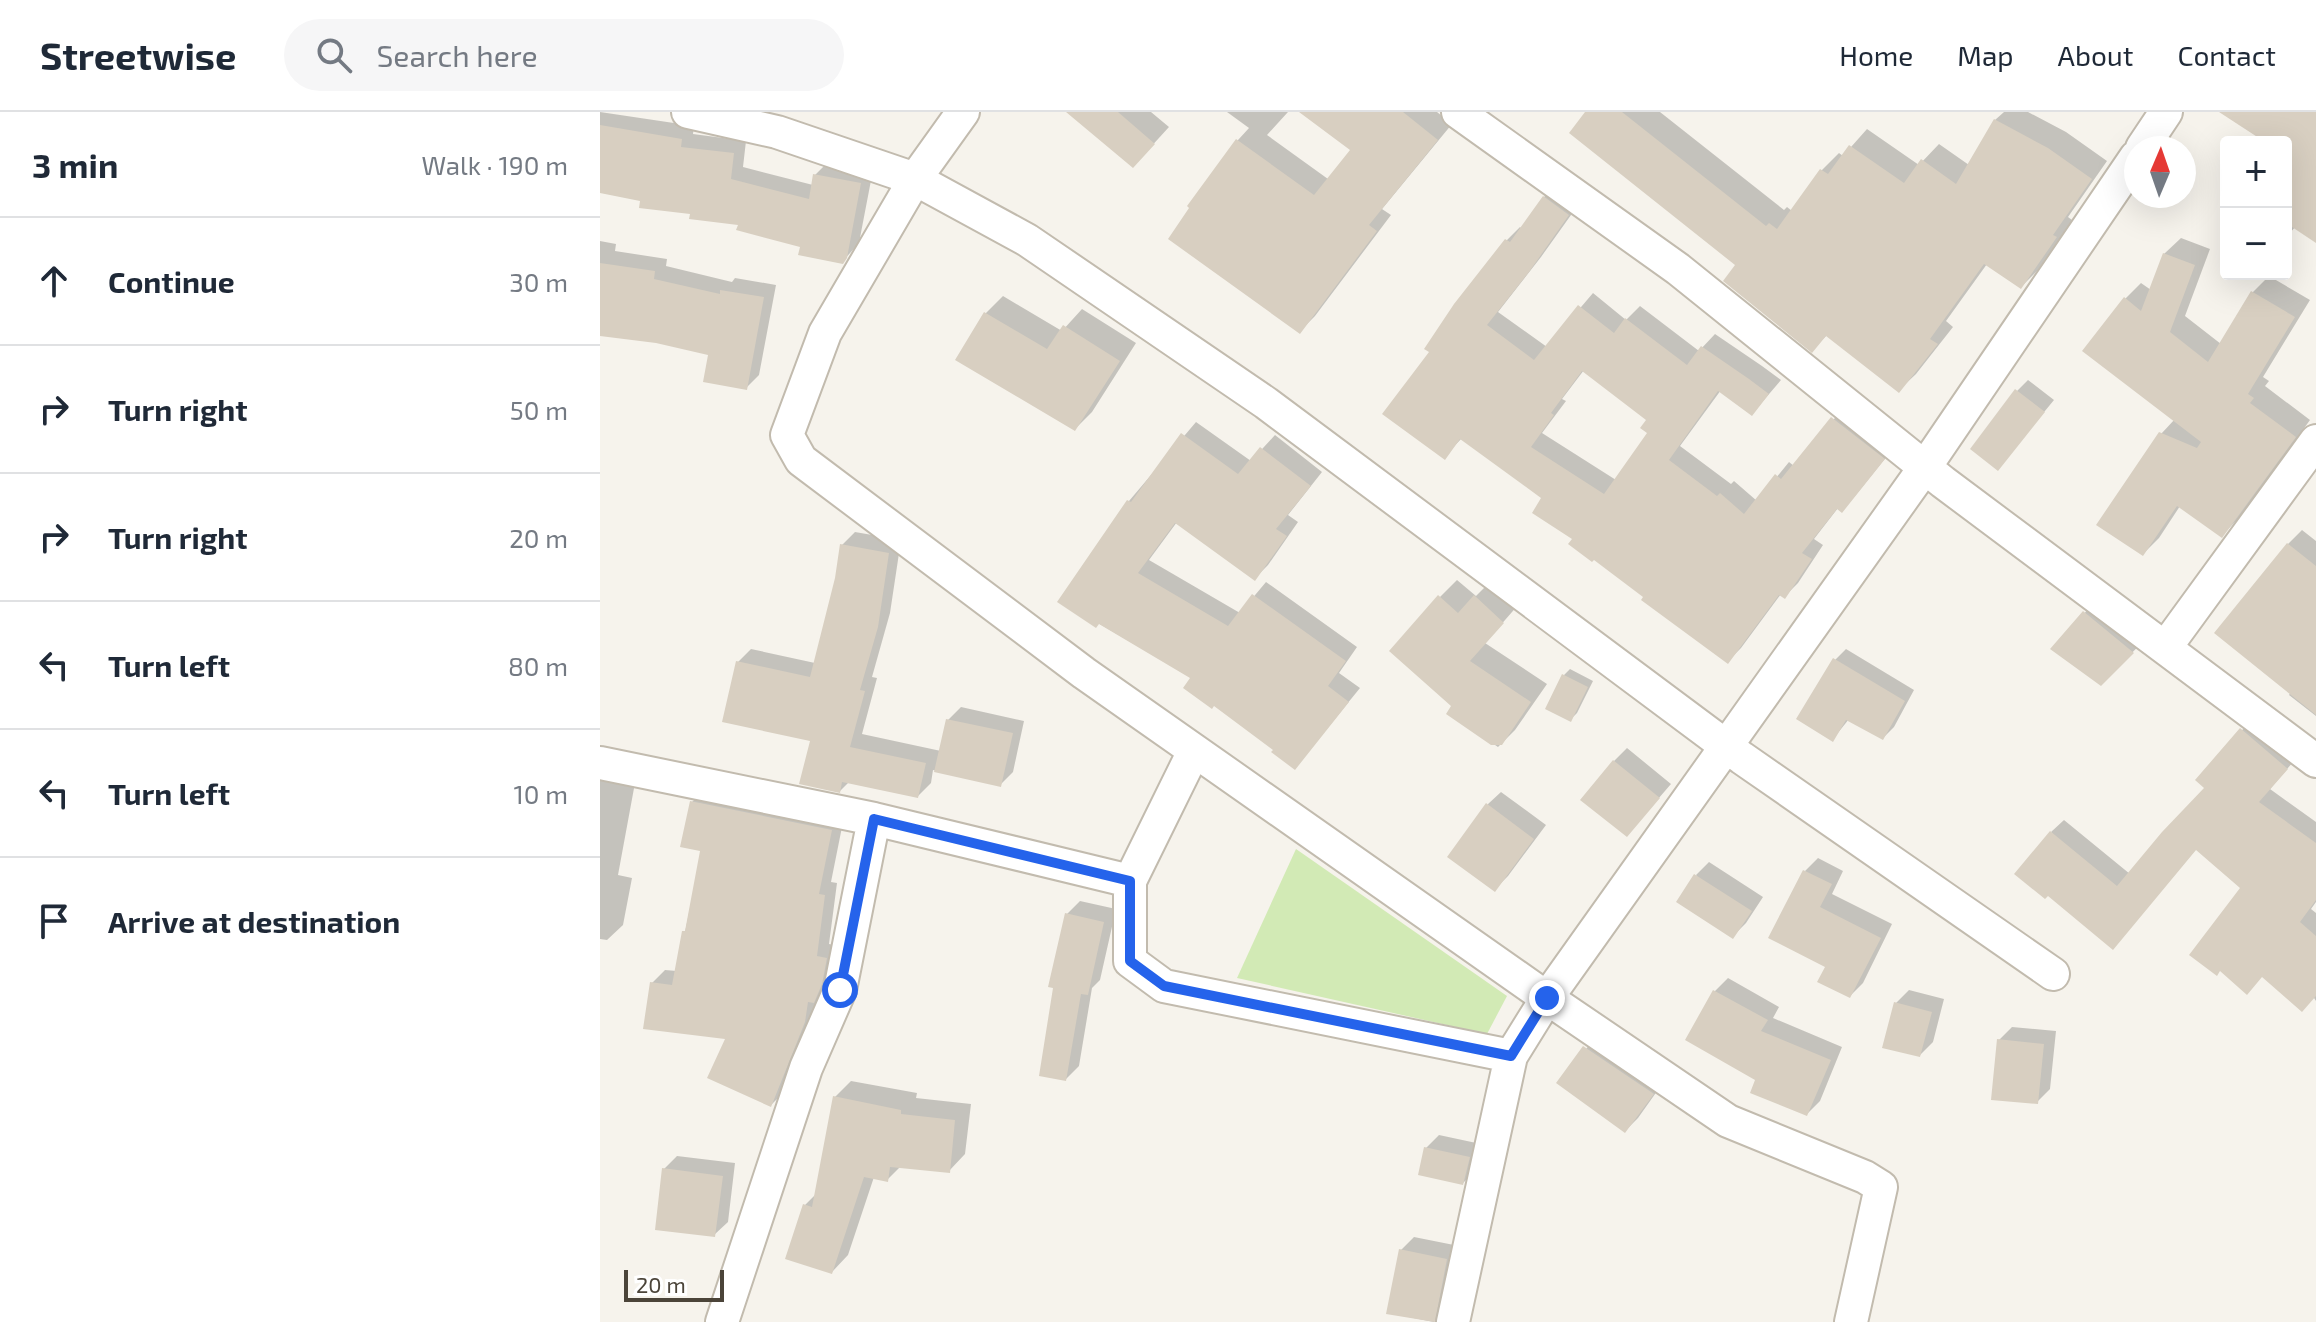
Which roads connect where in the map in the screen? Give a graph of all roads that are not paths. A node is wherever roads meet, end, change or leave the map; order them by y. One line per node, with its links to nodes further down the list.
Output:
1 (688, 112): 7 (street)
2 (963, 112): 7 (street)
3 (1458, 112): 9 (street)
4 (2166, 112): 5 (street)
5 (2150, 136)
6 (2124, 175): 9 (street)
7 (915, 179): 12 (street); 13 (street)
8 (2316, 441): 10 (street)
9 (1925, 467): 11 (street); 12 (street)
10 (2307, 473): 11 (street)
11 (2165, 648): 14 (street)
12 (1727, 746): 18 (street); 19 (street)
13 (1194, 751): 17 (street); 19 (street)
14 (2316, 761)
15 (600, 763): 16 (street)
16 (874, 819): 17 (street); 21 (street)
17 (1130, 881): 20 (street)
18 (2053, 974)
19 (1547, 998): 20 (street); 23 (street)
20 (1511, 1056): 22 (street)
21 (722, 1322)
22 (1453, 1322)
23 (1851, 1322)

